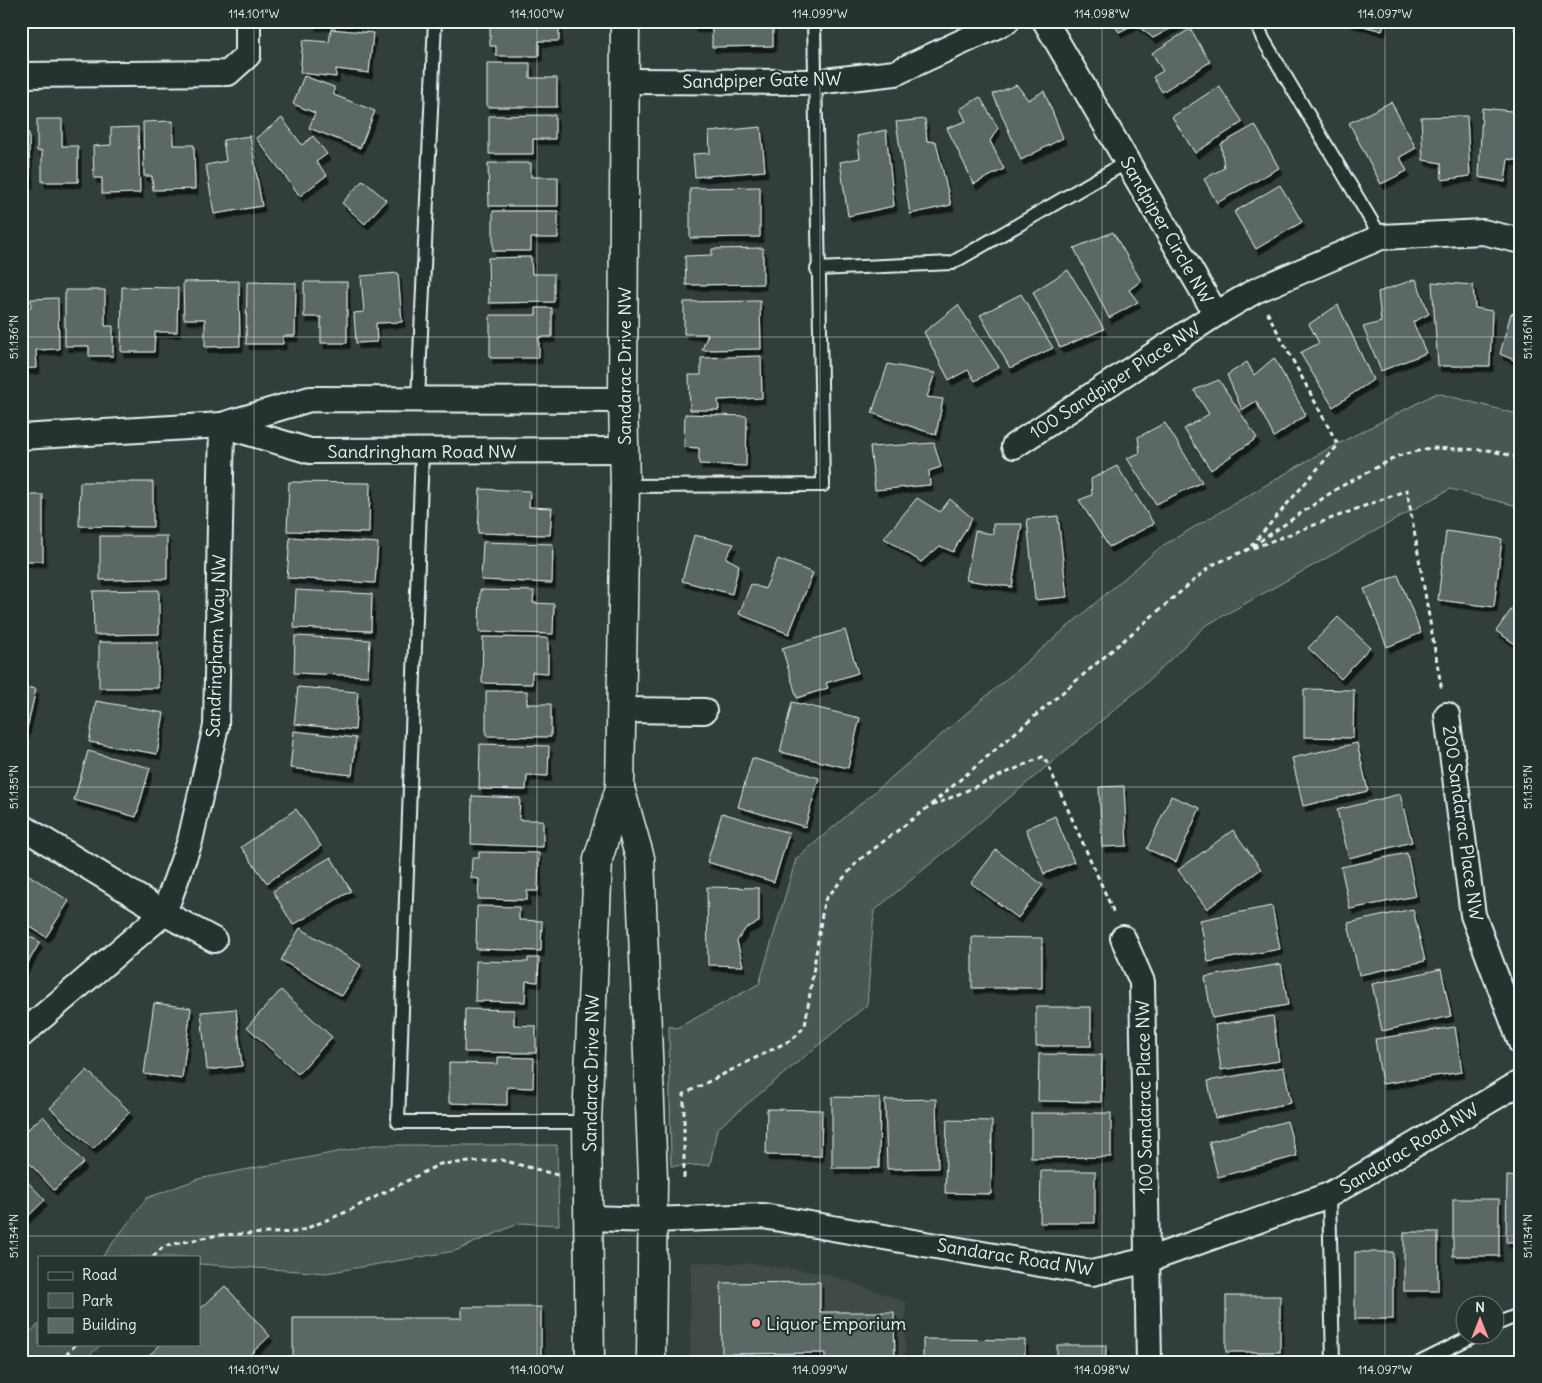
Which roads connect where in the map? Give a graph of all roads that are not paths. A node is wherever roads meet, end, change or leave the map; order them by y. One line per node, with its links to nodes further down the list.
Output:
1 (248, 21): 8 (street)
2 (435, 21): 16 (lane)
3 (625, 21): 9 (street, Sandarac Drive NW)
4 (814, 21): 10 (lane)
5 (1007, 21): 10 (street, Sandpiper Gate NW)
6 (1045, 21): 11 (street, Sandpiper Circle NW)
7 (1256, 21): 12 (lane)
8 (21, 75)
9 (625, 81): 10 (street, Sandpiper Gate NW); 17 (street, Sandarac Drive NW)
10 (815, 82): 14 (lane)
11 (1127, 162): 14 (lane); 15 (street, Sandpiper Circle NW)
12 (1381, 238): 13 (street, Sandpiper Circle NW); 15 (street, Sandpiper Circle NW)
13 (1521, 241)
14 (817, 268): 23 (lane)
15 (1216, 314): 20 (street, 100 Sandpiper Place NW)
16 (418, 400): 17 (street, Sandringham Road NW); 18 (street, Sandringham Road NW)
17 (623, 400): 21 (street, Sandarac Drive NW)
18 (222, 425): 19 (street, Sandringham Road NW); 22 (street, Sandringham Road NW); 29 (street, Sandringham Way NW)
19 (21, 437)
20 (1014, 446)
21 (625, 450): 22 (street, Sandringham Road NW); 23 (street, Sandarac Drive NW)
22 (422, 452): 35 (lane)
23 (625, 486): 24 (street, Sandarac Drive NW)
24 (622, 710): 25 (street); 27 (street, Sandarac Drive NW)
25 (704, 711)
26 (1447, 715): 33 (street, 200 Sandarac Place NW)
27 (620, 788): 35 (street, Sandarac Drive NW); 38 (street, Sandarac Drive NW)
28 (21, 826): 29 (street)
29 (164, 913): 31 (street); 32 (street, Sandringham Way NW)
30 (1123, 938): 39 (street, 100 Sandarac Place NW)
31 (214, 940)
32 (21, 1035)
33 (1521, 1044)
34 (1521, 1082): 36 (street, Sandarac Road NW)
35 (588, 1122): 37 (street, Sandarac Drive NW)
36 (1329, 1195): 39 (street, Sandarac Road NW); 46 (lane)
37 (589, 1218): 38 (street, Sandarac Road NW); 43 (street, Sandarac Drive NW)
38 (652, 1220): 39 (street, Sandarac Road NW); 44 (street, Sandarac Drive NW)
39 (1148, 1260): 45 (street, 100 Sandarac Place NW)
40 (1521, 1314): 41 (lane)
41 (1504, 1321)
42 (1454, 1346): 47 (lane)
43 (590, 1362)
44 (650, 1362)
45 (1149, 1362)
46 (1334, 1362)
47 (1421, 1362)

